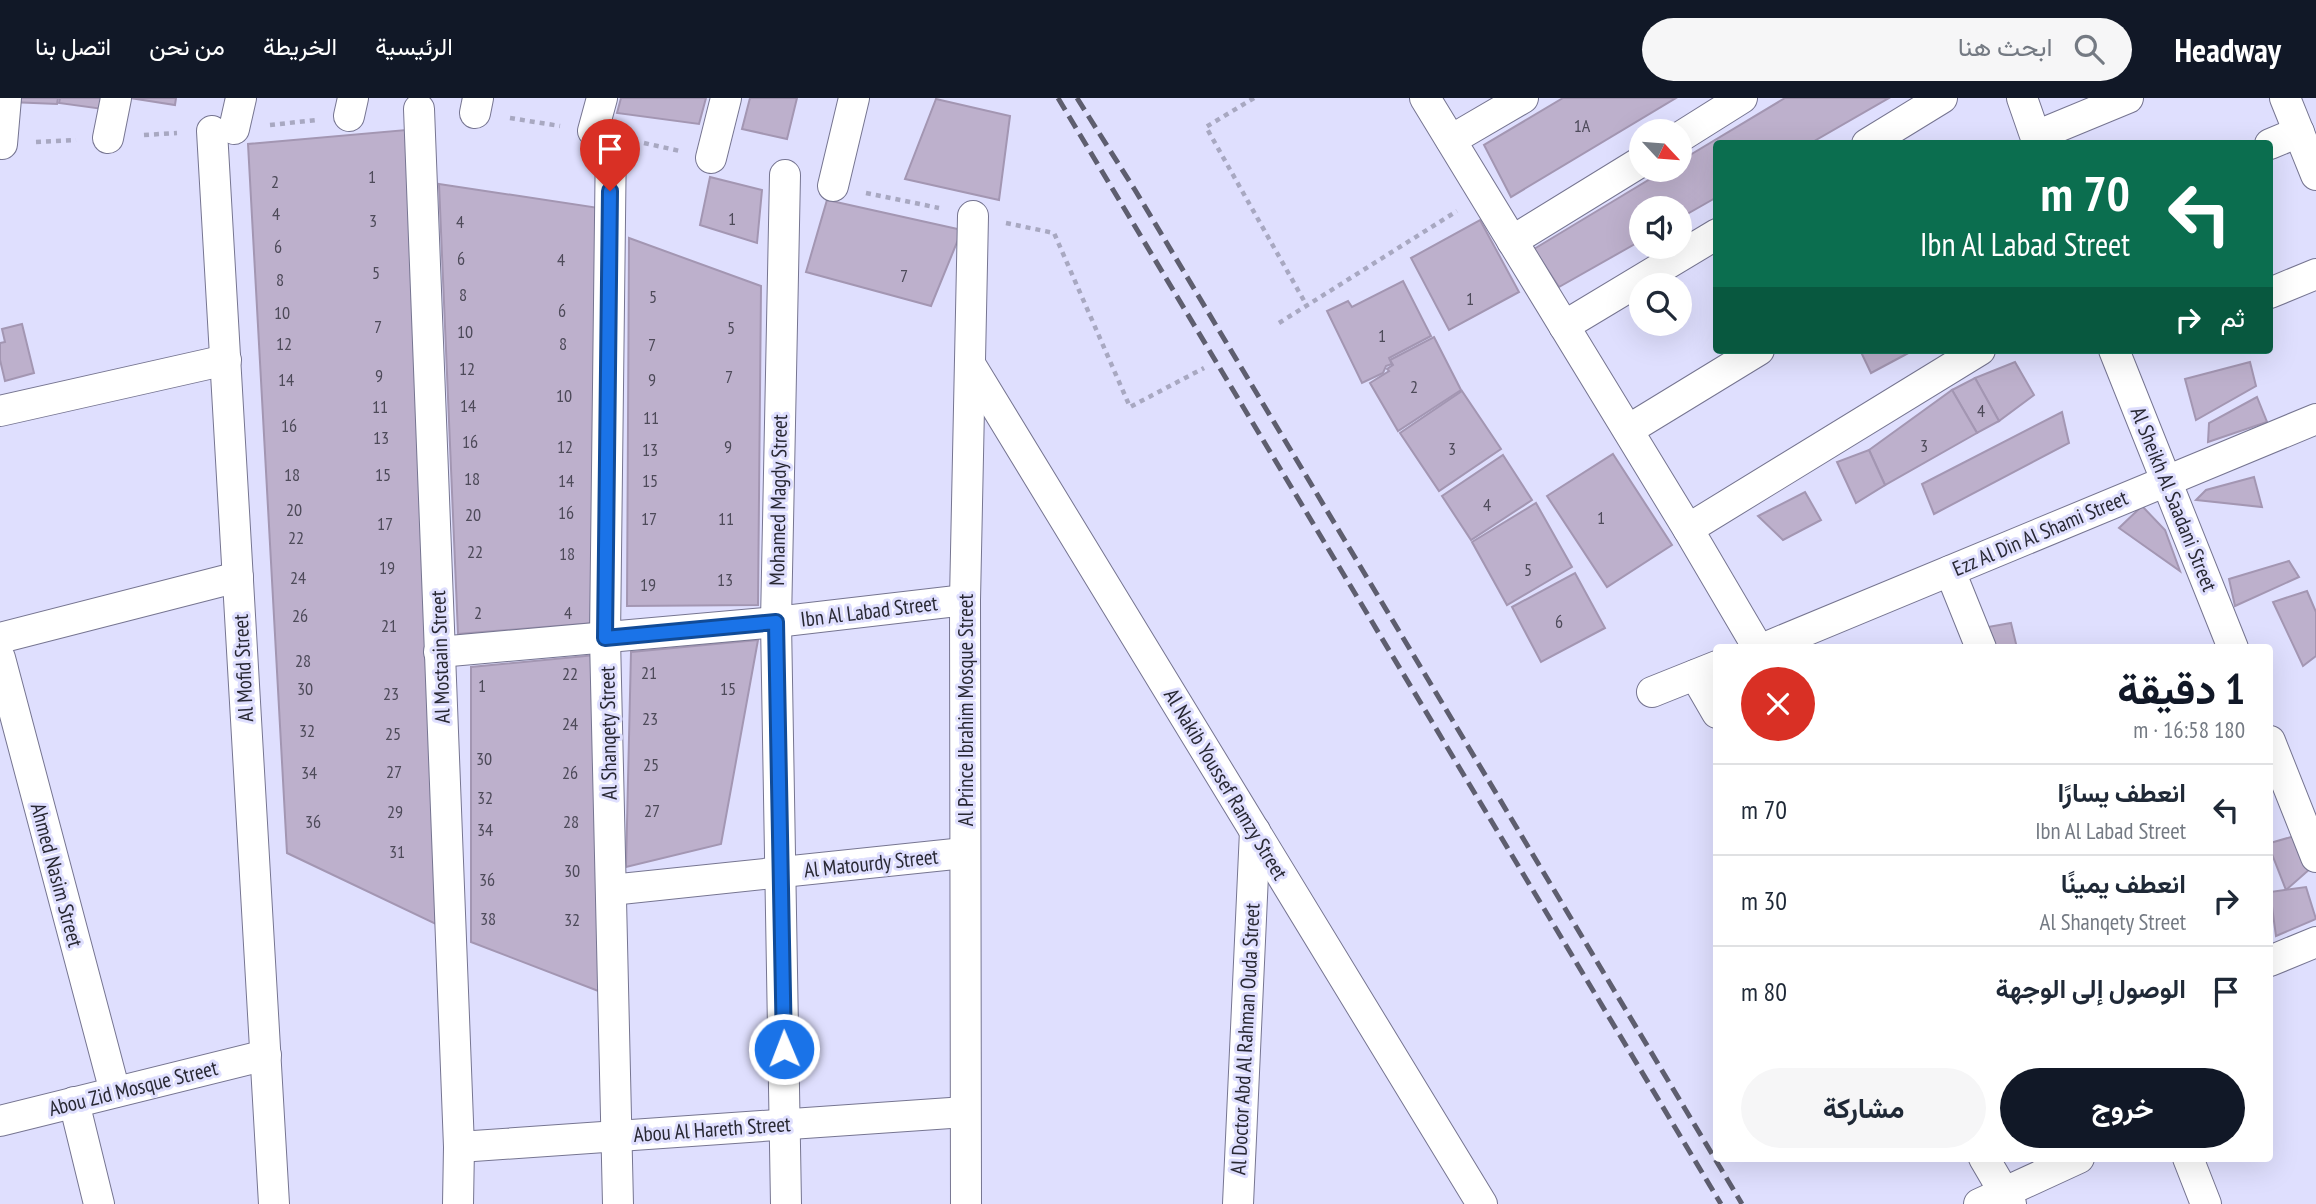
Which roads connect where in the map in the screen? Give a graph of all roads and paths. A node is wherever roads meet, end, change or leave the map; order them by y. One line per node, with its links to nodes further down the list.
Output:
1 (6, 98): 27 (street)
2 (116, 98): 22 (street)
3 (241, 98): 19 (street, Al Mofid Street)
4 (602, 98): 21 (street, Al Shanqety Street)
5 (726, 98): 28 (street)
6 (854, 98): 32 (street)
7 (1254, 98): 39 (path)
8 (1425, 98): 23 (street)
9 (1523, 98): 23 (street)
10 (1742, 98): 18 (street)
11 (1942, 98): 24 (street)
12 (2022, 98): 25 (street)
13 (2128, 98): 25 (street)
14 (2286, 98): 20 (street)
15 (476, 105): 21 (path)
16 (351, 107): 19 (path)
17 (419, 109): 63 (street, Al Mostaain Street)
18 (1692, 129)
19 (223, 130): 22 (path); 45 (street, Al Mofid Street)
20 (2299, 132): 26 (street); 31 (street)
21 (602, 134): 28 (path); 58 (street, Al Shanqety Street)
22 (107, 138): 27 (path)
23 (1451, 140): 33 (street)
24 (1874, 140)
25 (2037, 140)
26 (2273, 143)
27 (2, 144)
28 (711, 158)
29 (1629, 169): 36 (street)
30 (785, 175): 56 (street, Mohamed Magdy Street)
31 (2316, 175)
32 (834, 186): 34 (path)
33 (1484, 194): 36 (street); 39 (path)
34 (973, 216): 46 (street, Al Prince Ibrahim Mosque Street); 47 (path)
35 (1713, 236): 41 (street)
36 (1512, 241): 41 (street)
37 (2316, 274): 38 (street)
38 (2273, 292)
39 (1307, 306): 40 (path)
40 (1279, 323)
41 (1564, 326): 50 (street)
42 (1752, 354): 50 (street)
43 (1972, 354): 52 (street)
44 (2123, 354): 51 (street, Al Sheikh Al Saadani Street)
45 (226, 360): 48 (street); 54 (street, Al Mofid Street)
46 (970, 364): 55 (street, Al Prince Ibrahim Mosque Street); 69 (street, Al Nakib Youssef Ramzy Street)
47 (1204, 368)
48 (0, 411)
49 (2316, 419): 51 (street, Ezz Al Din Al Shami Street)
50 (1628, 430): 52 (street)
51 (2166, 481): 53 (street, Ezz Al Din Al Shami Street); 62 (street, Al Sheikh Al Saadani Street)
52 (1688, 529): 59 (street)
53 (1950, 571): 60 (street, Ezz Al Din Al Shami Street); 61 (street)
54 (238, 577): 57 (street); 76 (street, Al Mofid Street)
55 (965, 600): 56 (street, Ibn Al Labad Street); 70 (street, Al Prince Ibrahim Mosque Street)
56 (776, 622): 58 (street, Ibn Al Labad Street); 72 (street, Mohamed Magdy Street)
57 (0, 638)
58 (605, 638): 63 (street, Ibn Al Labad Street); 73 (street, Al Shanqety Street)
59 (1756, 644)
60 (1774, 644)
61 (1979, 644)
62 (2229, 644)
63 (439, 652): 83 (street, Al Mostaain Street)
64 (0, 658): 77 (street, Ahmed Nasim Street)
65 (1706, 671): 66 (street); 67 (street)
66 (1651, 692)
67 (1713, 698)
68 (2276, 774): 71 (street)
69 (1255, 831): 94 (street, Al Doctor Abd Al Rahman Ouda Street); 95 (street, Al Nakib Youssef Ramzy Street)
70 (964, 853): 72 (street, Al Matourdy Street); 79 (street, Al Prince Ibrahim Mosque Street)
71 (2316, 857)
72 (781, 872): 73 (street, Al Matourdy Street); 81 (street, Mohamed Magdy Street)
73 (611, 890): 82 (street, Al Shanqety Street)
74 (2316, 942): 75 (street)
75 (2273, 960)
76 (266, 1055): 77 (street, Abou Zid Mosque Street); 89 (street, Al Mofid Street)
77 (115, 1092): 78 (street, Abou Zid Mosque Street)
78 (75, 1102): 80 (street, Abou Zid Mosque Street); 88 (street)
79 (965, 1112): 81 (street, Abou Al Hareth Street); 93 (street, Al Prince Ibrahim Mosque Street)
80 (0, 1121)
81 (785, 1124): 82 (street, Abou Al Hareth Street); 92 (street, Mohamed Magdy Street)
82 (616, 1136): 83 (street, Abou Al Hareth Street); 91 (street, Al Shanqety Street)
83 (459, 1147): 90 (street, Al Mostaain Street)
84 (1985, 1162): 87 (street)
85 (2072, 1162): 87 (street)
86 (2190, 1162): 96 (street)
87 (1998, 1200)
88 (99, 1204)
89 (274, 1204)
90 (458, 1204)
91 (618, 1204)
92 (786, 1204)
93 (966, 1204)
94 (1238, 1204)
95 (1482, 1204)
96 (2206, 1204)

